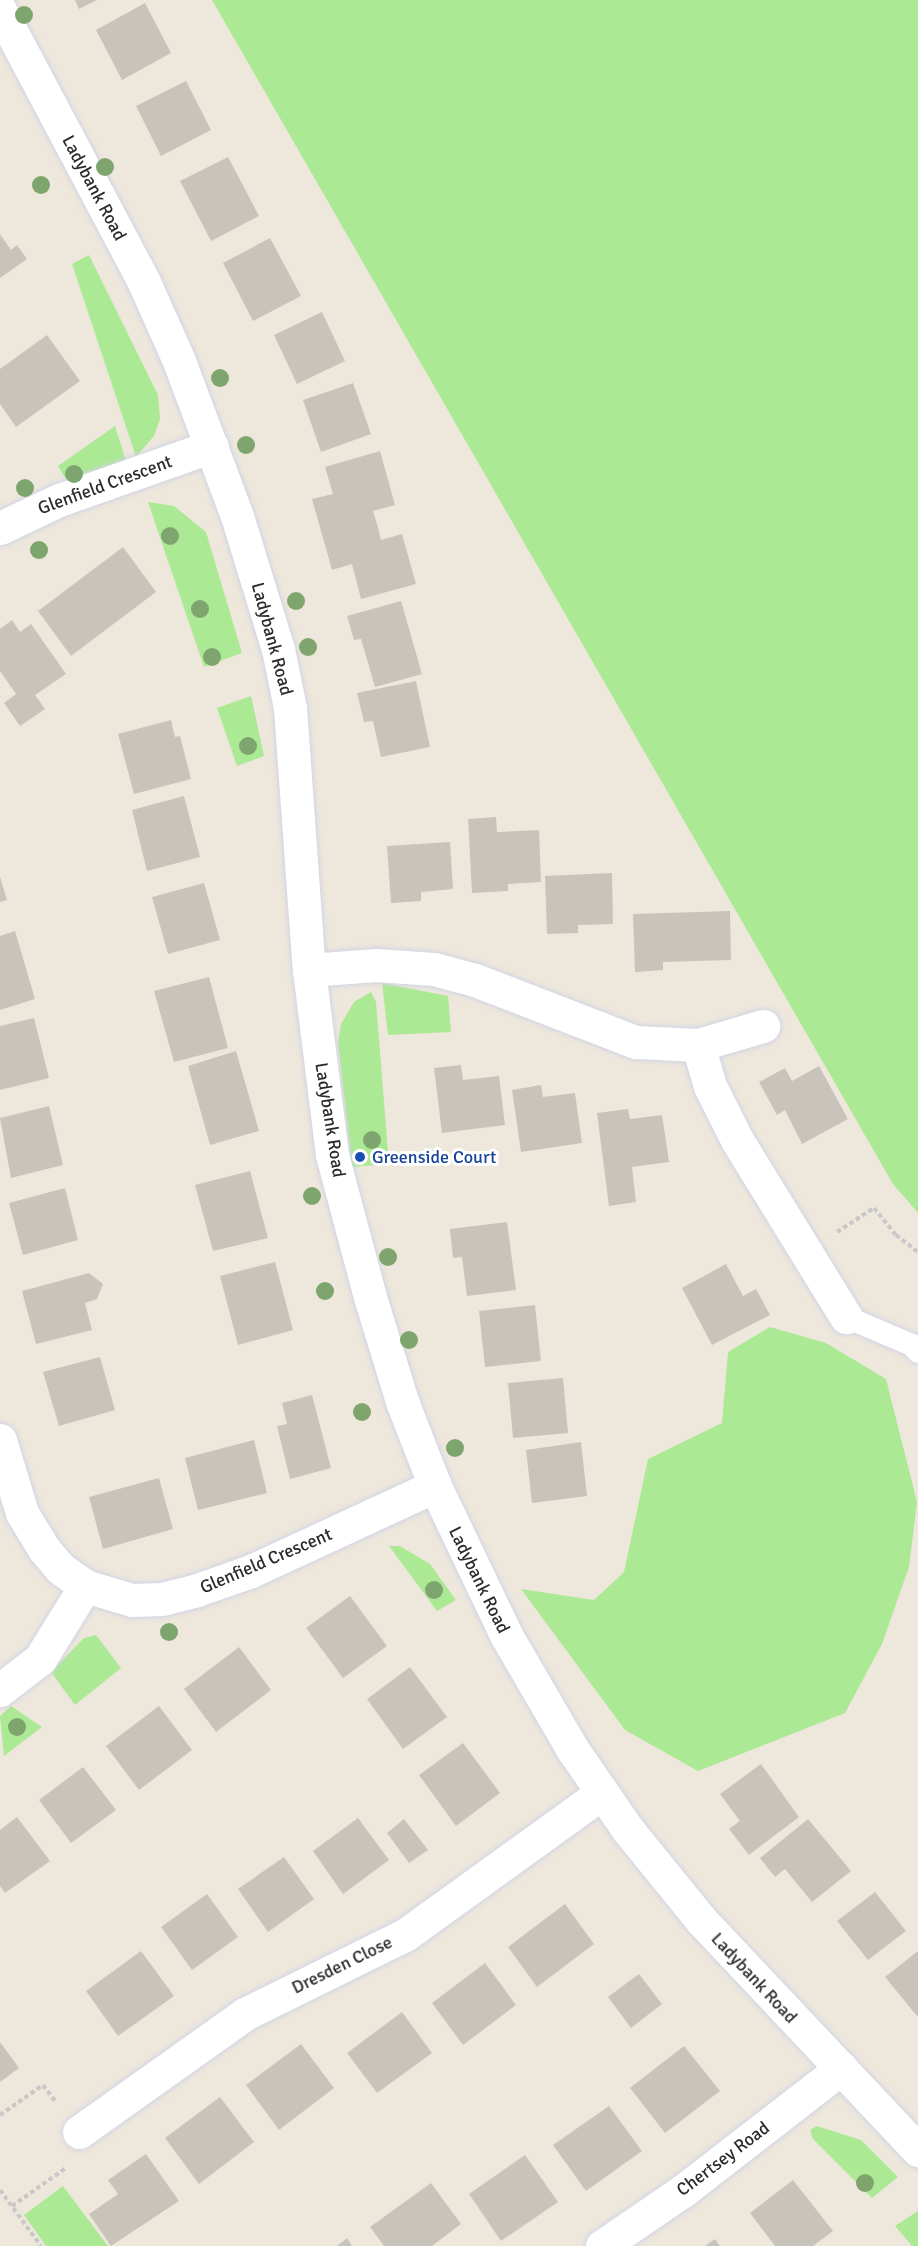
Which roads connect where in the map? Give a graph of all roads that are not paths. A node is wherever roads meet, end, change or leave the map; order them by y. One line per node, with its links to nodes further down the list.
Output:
1 (0, 10): 2 (street, Ladybank Road)
2 (212, 446): 3 (street, Glenfield Crescent); 4 (street, Ladybank Road)
3 (0, 528)
4 (309, 970): 6 (street); 10 (street, Ladybank Road)
5 (763, 1026): 6 (street)
6 (698, 1045): 7 (street)
7 (846, 1317): 8 (lane)
8 (918, 1352)
9 (0, 1440): 11 (street, Glenfield Crescent)
10 (435, 1486): 11 (street, Glenfield Crescent); 13 (street, Ladybank Road)
11 (85, 1586): 12 (street)
12 (0, 1690)
13 (602, 1793): 14 (street, Ladybank Road); 15 (street, Dresden Close)
14 (841, 2068): 16 (street, Ladybank Road); 17 (street, Chertsey Road)
15 (80, 2132)
16 (918, 2150)
17 (602, 2246)

